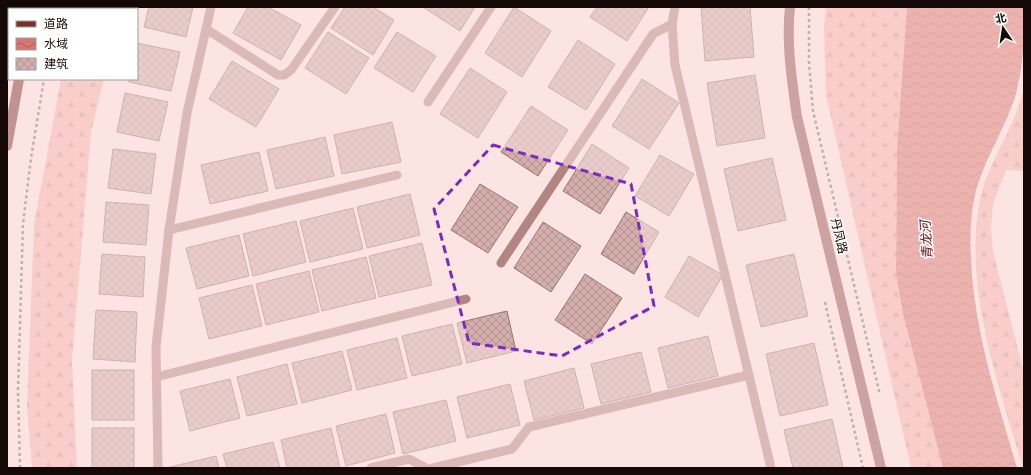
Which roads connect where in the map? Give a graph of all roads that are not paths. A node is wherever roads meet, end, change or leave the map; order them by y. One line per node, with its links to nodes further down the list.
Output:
1 (211, 7): 7 (lane)
2 (335, 7): 7 (lane)
3 (491, 7): 9 (lane)
4 (675, 7): 6 (lane)
5 (790, 7): 22 (main road, 丹凤路)
6 (672, 24): 13 (lane); 15 (lane)
7 (206, 29): 12 (lane)
8 (19, 80): 10 (main road)
9 (428, 102)
10 (7, 146)
11 (397, 175): 12 (lane)
12 (169, 230): 16 (lane)
13 (501, 263)
14 (466, 300): 16 (lane)
15 (749, 375): 20 (lane); 21 (lane)
16 (156, 377): 17 (lane)
17 (158, 468)
18 (371, 468): 19 (lane)
19 (426, 468)
20 (433, 468)
21 (771, 468)
22 (881, 468)

